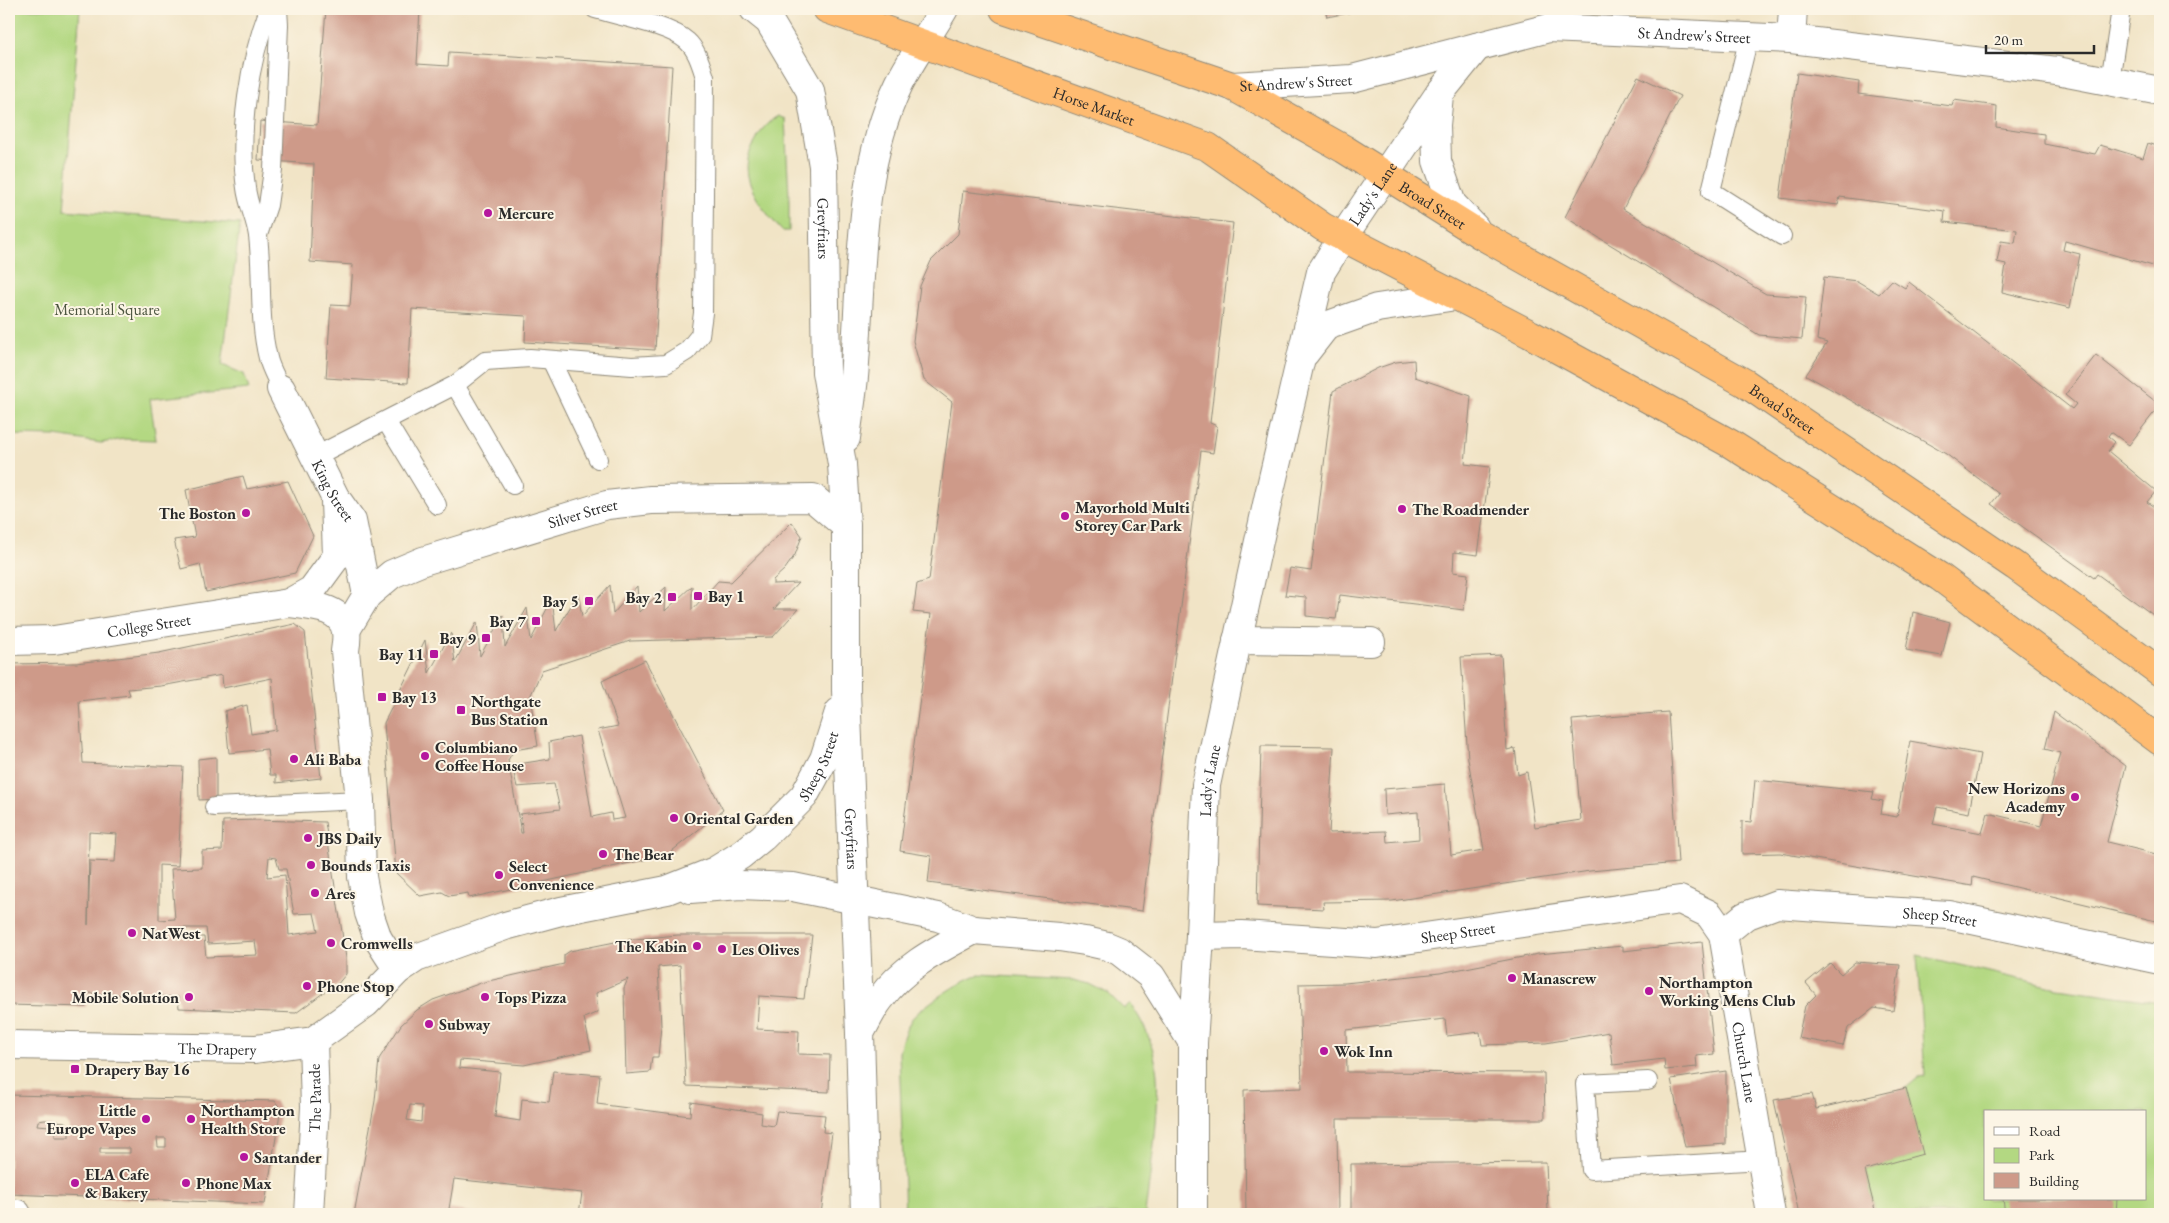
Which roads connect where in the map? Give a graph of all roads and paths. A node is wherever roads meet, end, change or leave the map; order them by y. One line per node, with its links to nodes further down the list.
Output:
1 (269, 9): 19 (lane)
2 (278, 9): 19 (lane)
3 (595, 9): 25 (lane)
4 (754, 9): 31 (street, Greyfriars)
5 (827, 9): 12 (highway, Horse Market)
6 (944, 9): 12 (street, Greyfriars)
7 (1004, 9): 15 (highway)
8 (1793, 9): 11 (street)
9 (2120, 9): 14 (lane)
10 (1749, 37): 11 (street, St Andrew's Street); 13 (street, St Andrew's Street); 21 (lane)
11 (1791, 39): 14 (street, St Andrew's Street)
12 (923, 44): 22 (highway, Horse Market); 31 (street, Greyfriars)
13 (1477, 46): 15 (street, St Andrew's Street); 17 (street, Lady's Lane)
14 (2110, 81): 16 (street, St Andrew's Street)
15 (1232, 86): 18 (highway)
16 (2160, 92)
17 (1439, 94): 18 (street, Lady's Lane); 20 (street)
18 (1385, 175): 20 (highway, Broad Street); 22 (street, Lady's Lane)
19 (258, 235): 27 (lane)
20 (1481, 236): 42 (highway, Broad Street)
21 (1782, 236)
22 (1342, 237): 23 (highway, Horse Market); 24 (street, Lady's Lane)
23 (1456, 296): 24 (street, Lady's Lane); 44 (highway, Horse Market)
24 (1302, 356): 39 (street, Lady's Lane)
25 (551, 360): 26 (lane); 30 (lane)
26 (455, 385): 28 (lane); 32 (lane)
27 (281, 389): 29 (street, King Street)
28 (386, 421): 29 (lane); 34 (lane)
29 (314, 457): 33 (street, King Street)
30 (598, 458)
31 (842, 464): 35 (street, Greyfriars)
32 (513, 484)
33 (335, 497): 36 (street, King Street); 37 (street, College Street)
34 (437, 505)
35 (846, 526): 36 (street, Silver Street); 43 (street, Greyfriars)
36 (367, 595): 38 (street, Silver Street)
37 (289, 604): 38 (street, College Street); 40 (street, College Street)
38 (346, 630): 45 (street)
39 (1237, 640): 41 (street); 51 (street, Lady's Lane)
40 (9, 641)
41 (1372, 642)
42 (2160, 672)
43 (846, 690): 47 (street, Sheep Street); 48 (street, Greyfriars)
44 (2160, 741)
45 (360, 800): 46 (lane); 53 (street)
46 (214, 807)
47 (667, 890): 48 (street, Sheep Street); 53 (street, Sheep Street)
48 (855, 901): 50 (street); 54 (street, Greyfriars)
49 (1716, 924): 51 (street, Sheep Street); 52 (street, Sheep Street); 59 (street, Church Lane)
50 (974, 930): 54 (street); 56 (street)
51 (1200, 936): 56 (street, Lady's Lane)
52 (2160, 960)
53 (398, 970): 55 (street, The Drapery)
54 (860, 1033): 63 (street, Greyfriars)
55 (313, 1041): 57 (street, The Drapery); 62 (street, The Parade)
56 (1193, 1043): 64 (street, Lady's Lane)
57 (9, 1046)
58 (1648, 1081): 59 (lane)
59 (1763, 1160): 65 (street, Church Lane)
60 (9, 1214): 61 (street)
61 (17, 1214)
62 (309, 1214)
63 (865, 1214)
64 (1193, 1214)
65 (1771, 1214)

